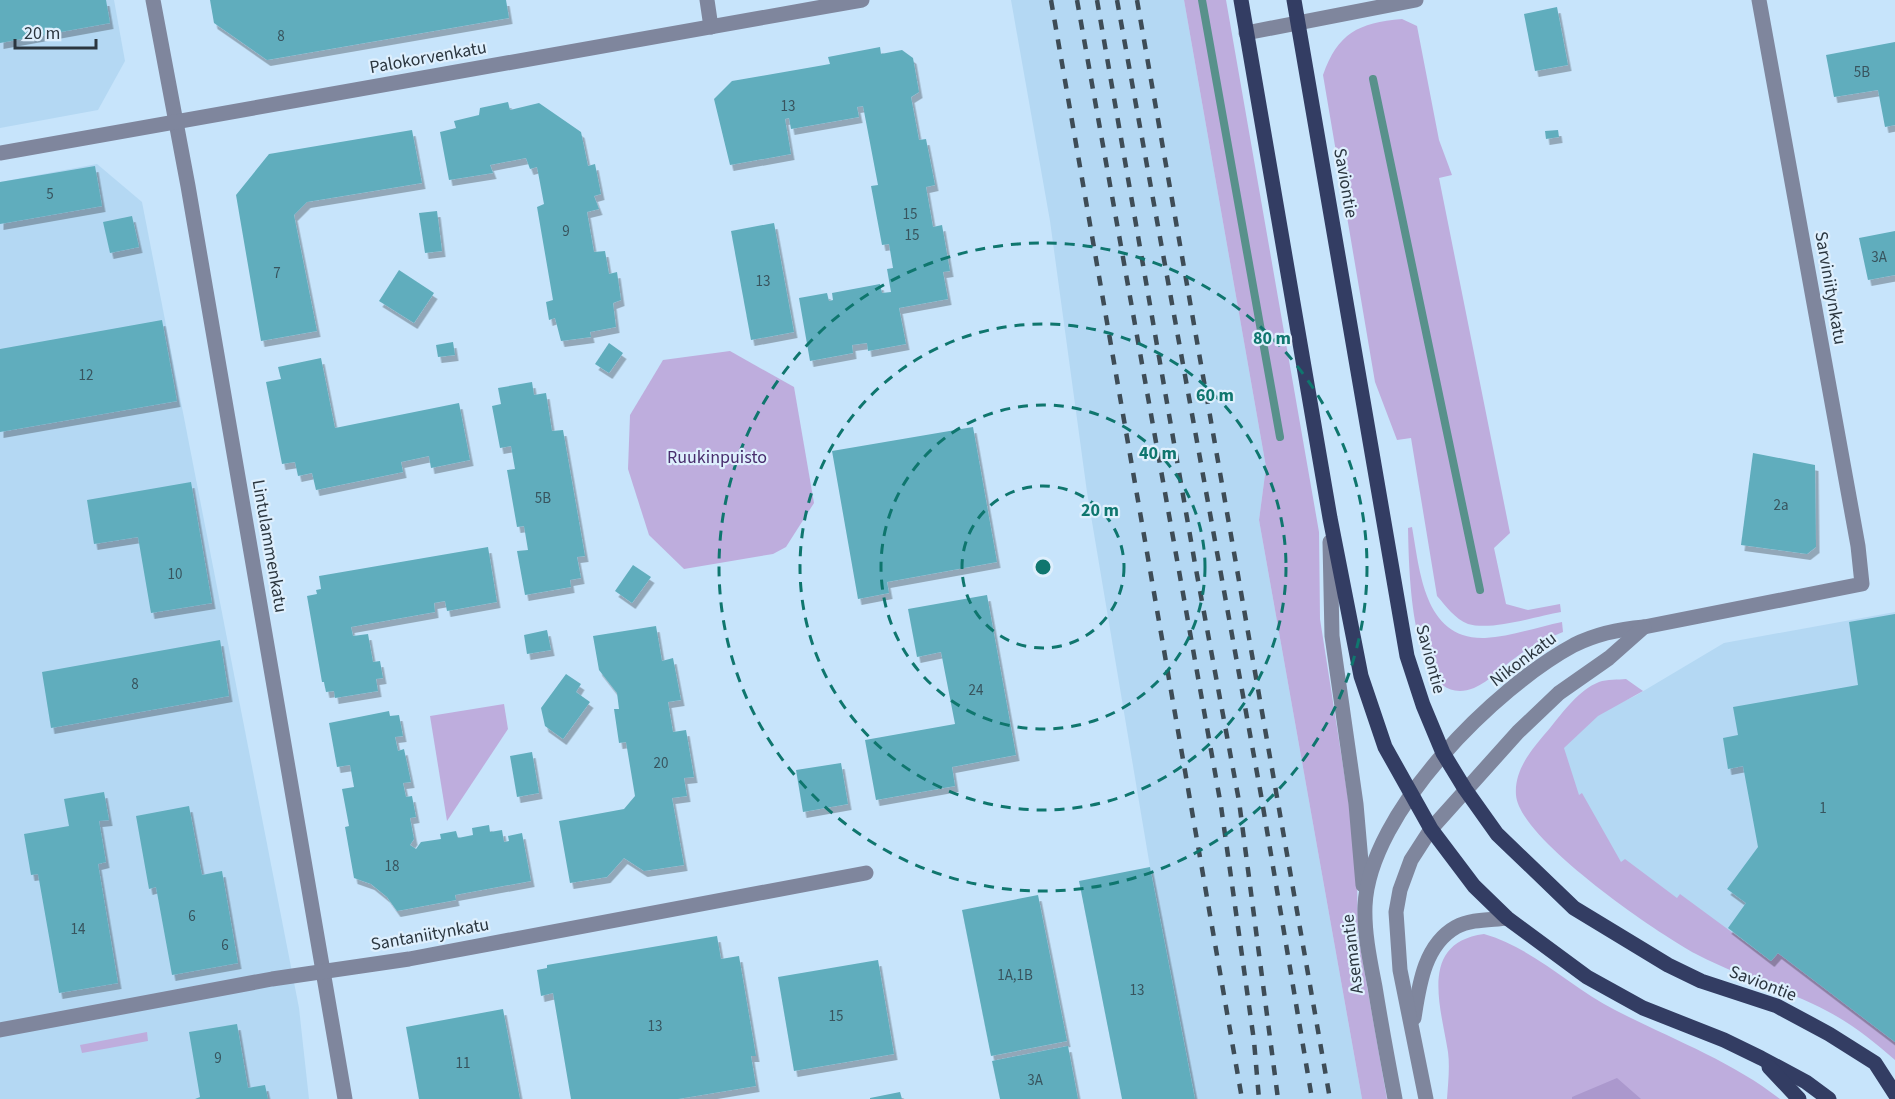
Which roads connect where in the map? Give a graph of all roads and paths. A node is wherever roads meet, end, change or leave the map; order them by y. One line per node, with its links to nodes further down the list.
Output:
1 (153, 0): 11 (street, Lintulammenkatu)
2 (706, 0): 9 (street)
3 (862, 0): 9 (street, Palokorvenkatu)
4 (1241, 0): 10 (main road)
5 (1294, 0): 8 (main road, Saviontie)
6 (1416, 0): 8 (street)
7 (1759, 0): 14 (street, Sarviniitynkatu)
8 (1298, 23): 10 (street); 16 (main road, Saviontie)
9 (711, 27): 11 (street, Palokorvenkatu)
10 (1246, 33): 13 (main road)
11 (176, 122): 12 (street, Palokorvenkatu); 23 (street, Lintulammenkatu)
12 (0, 153)
13 (1330, 518): 18 (main road); 21 (street)
14 (1862, 584): 15 (street, Nikonkatu)
15 (1644, 627): 16 (street, Nikonkatu); 17 (street)
16 (1443, 753): 17 (main road, Saviontie); 18 (street, Asemantie)
17 (1465, 789): 19 (street); 27 (main road, Saviontie)
18 (1411, 794): 19 (main road); 21 (street, Asemantie)
19 (1431, 829): 22 (main road); 24 (street)
20 (866, 873): 23 (street, Santaniitynkatu)
21 (1365, 906): 31 (street, Asemantie)
22 (1507, 918): 24 (street); 26 (main road)
23 (323, 972): 25 (street, Santaniitynkatu); 30 (street, Lintulammenkatu)
24 (1413, 1027): 32 (street)
25 (0, 1030)
26 (1761, 1058): 33 (main road); 34 (main road)
27 (1875, 1063): 28 (main road); 29 (main road, Saviontie)
28 (1895, 1080)
29 (1895, 1094)
30 (345, 1099)
31 (1395, 1099)
32 (1426, 1099)
33 (1799, 1099)
34 (1829, 1099)

